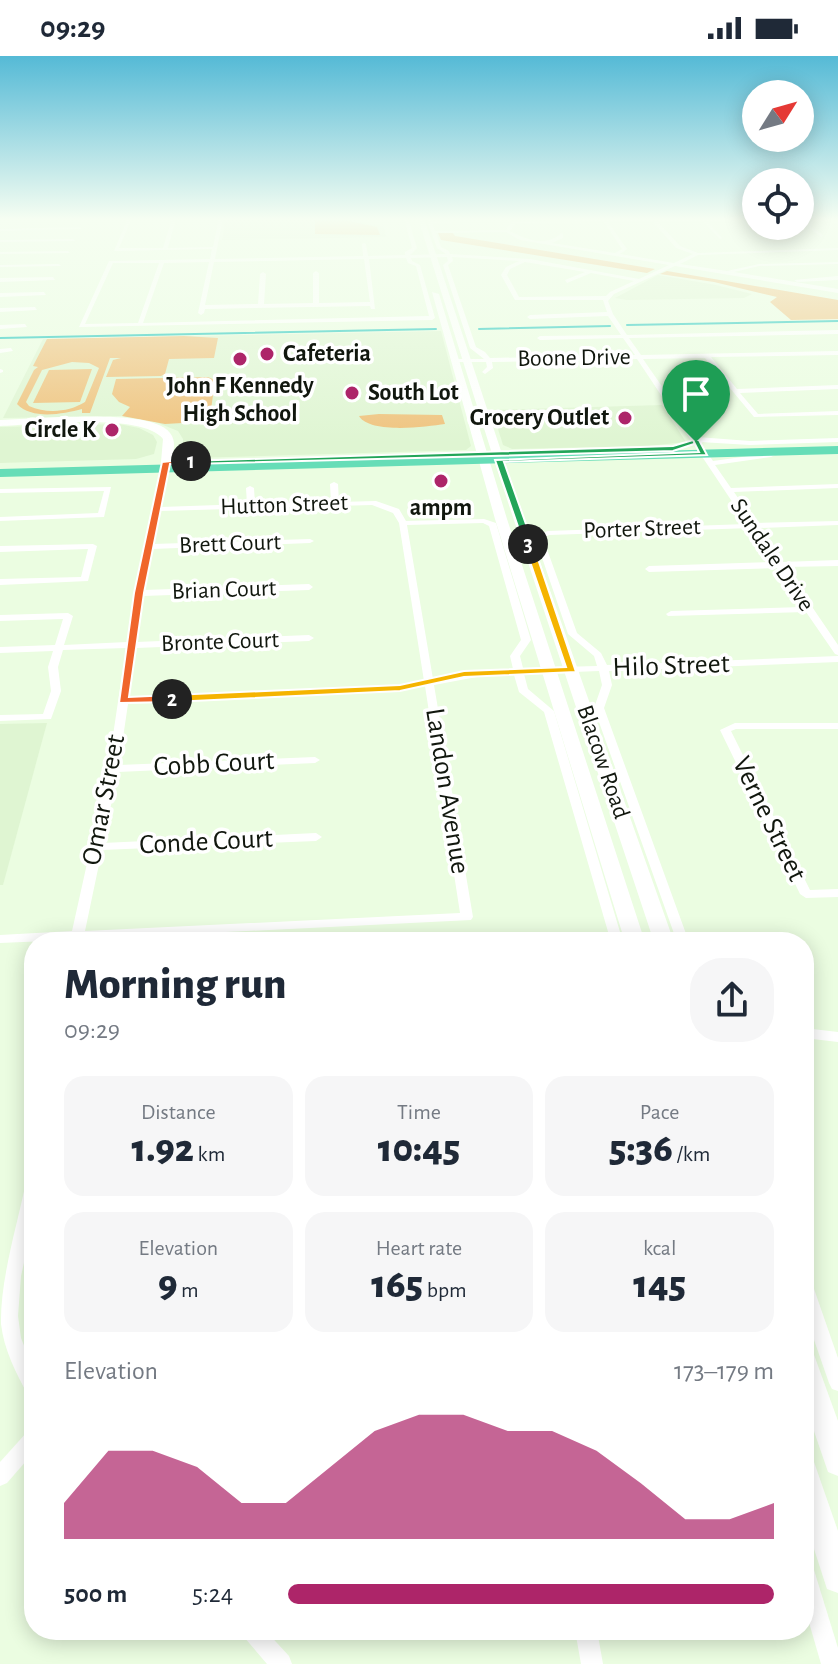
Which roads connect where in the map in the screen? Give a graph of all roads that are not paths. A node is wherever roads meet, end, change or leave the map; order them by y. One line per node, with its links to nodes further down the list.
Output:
1 (96, 293): 26 (street)
2 (151, 293): 26 (street)
3 (206, 293): 19 (street)
4 (262, 293): 18 (street)
5 (316, 293): 17 (street)
6 (370, 293): 16 (street)
7 (425, 293): 24 (street)
8 (438, 293): 39 (main road, Blacow Road)
9 (444, 293): 40 (main road, Blacow Road)
10 (454, 293): 38 (street)
11 (514, 293): 15 (street)
12 (616, 293): 15 (street)
13 (44, 294): 14 (street)
14 (0, 295)
15 (607, 298): 22 (street, Sundale Drive)
16 (372, 304): 17 (street); 24 (street)
17 (316, 305): 18 (street)
18 (261, 306): 19 (street)
19 (203, 307): 25 (street)
20 (35, 309): 21 (street)
21 (0, 310)
22 (610, 314): 23 (street); 30 (street, Sundale Drive)
23 (530, 317)
24 (376, 320): 25 (street)
25 (198, 323): 26 (street)
26 (140, 324)
27 (25, 326): 28 (street)
28 (0, 327)
29 (838, 332): 30 (street)
30 (625, 337): 31 (street); 37 (street, Sundale Drive)
31 (540, 338)
32 (11, 350): 33 (street)
33 (0, 351)
34 (838, 353): 35 (street, Boone Drive)
35 (776, 354): 36 (street, Boone Drive); 41 (street)
36 (706, 355): 37 (street, Boone Drive); 44 (street)
37 (638, 357): 38 (street, Boone Drive); 50 (street, Sundale Drive)
38 (490, 360): 40 (street, Boone Drive); 42 (street)
39 (454, 361): 40 (street, Boone Drive); 45 (main road, Blacow Road)
40 (469, 361): 46 (main road, Blacow Road)
41 (784, 365)
42 (485, 372)
43 (838, 387): 44 (street)
44 (735, 391): 47 (street)
45 (464, 395): 46 (main road); 51 (main road, Blacow Road)
46 (485, 413): 52 (main road, Blacow Road)
47 (838, 413)
48 (0, 423): 53 (main road)
49 (838, 447): 50 (main road)
50 (701, 449): 52 (main road); 52 (main road); 59 (street, Sundale Drive)
51 (483, 457): 52 (main road); 53 (main road); 89 (main road, Blacow Road)
52 (498, 457): 88 (main road, Blacow Road)
53 (166, 465): 54 (main road); 55 (main road); 63 (street, Omar Street)
54 (0, 466)
55 (0, 473)
56 (334, 484): 61 (street)
57 (838, 486): 59 (street)
58 (250, 488): 62 (street)
59 (728, 490): 67 (street, Sundale Drive)
60 (0, 491): 64 (street)
61 (335, 502): 62 (street, Hutton Street); 65 (street, Hutton Street)
62 (251, 506): 63 (street, Hutton Street)
63 (156, 509): 70 (street, Omar Street)
64 (0, 519)
65 (403, 523): 90 (street); 91 (street, Landon Avenue)
66 (838, 523): 67 (street, Porter Street)
67 (752, 525): 68 (street, Porter Street); 73 (street, Sundale Drive)
68 (542, 534): 87 (street, Blacow Road)
69 (310, 541): 70 (street, Brett Court)
70 (150, 547): 77 (street, Omar Street)
71 (0, 549): 75 (street)
72 (838, 563): 73 (street)
73 (779, 565): 74 (street); 78 (street, Sundale Drive)
74 (649, 569)
75 (0, 582)
76 (309, 587): 77 (street, Brian Court)
77 (139, 593): 82 (street, Omar Street)
78 (809, 609): 79 (street); 85 (street, Sundale Drive)
79 (671, 614)
80 (0, 618): 83 (street)
81 (309, 638): 82 (street, Bronte Court)
82 (130, 646): 83 (street, Bronte Court); 92 (street, Omar Street)
83 (60, 648): 84 (street, Bronte Court); 93 (street)
84 (0, 650)
85 (838, 652)
86 (838, 659): 87 (street, Hilo Street)
87 (603, 668): 88 (street, Hilo Street); 105 (street, Blacow Road)
88 (572, 670): 89 (street, Hilo Street); 104 (main road, Blacow Road)
89 (551, 671): 90 (street, Hilo Street); 103 (main road, Blacow Road)
90 (518, 672): 91 (street, Hilo Street); 102 (street, Blacow Road)
91 (430, 681): 92 (street, Hilo Street); 101 (street, Landon Avenue)
92 (123, 701): 96 (street, Omar Street)
93 (0, 718)
94 (838, 726): 99 (street, Verne Street)
95 (315, 760): 96 (street, Cobb Court)
96 (113, 769): 98 (street, Omar Street)
97 (316, 837): 98 (street, Conde Court)
98 (96, 847): 100 (street, Omar Street)
99 (838, 893)
100 (78, 932)
101 (200, 932)
102 (614, 932)
103 (632, 932)
104 (661, 932)
105 (679, 932)
106 (0, 939): 107 (street)
107 (24, 939)
108 (814, 1034): 109 (street)
109 (838, 1037)
110 (24, 1223): 111 (street)
111 (4, 1306): 113 (street)
112 (814, 1315): 114 (street)
113 (24, 1370)
114 (838, 1383)
115 (814, 1391): 117 (main road)
116 (24, 1449): 118 (street)
117 (838, 1462)
118 (0, 1476)
119 (814, 1503): 120 (main road)
120 (838, 1578)
121 (814, 1604): 126 (street)
122 (260, 1640): 124 (street)
123 (588, 1640): 125 (street)
124 (281, 1664)
125 (592, 1664)
126 (832, 1664)

